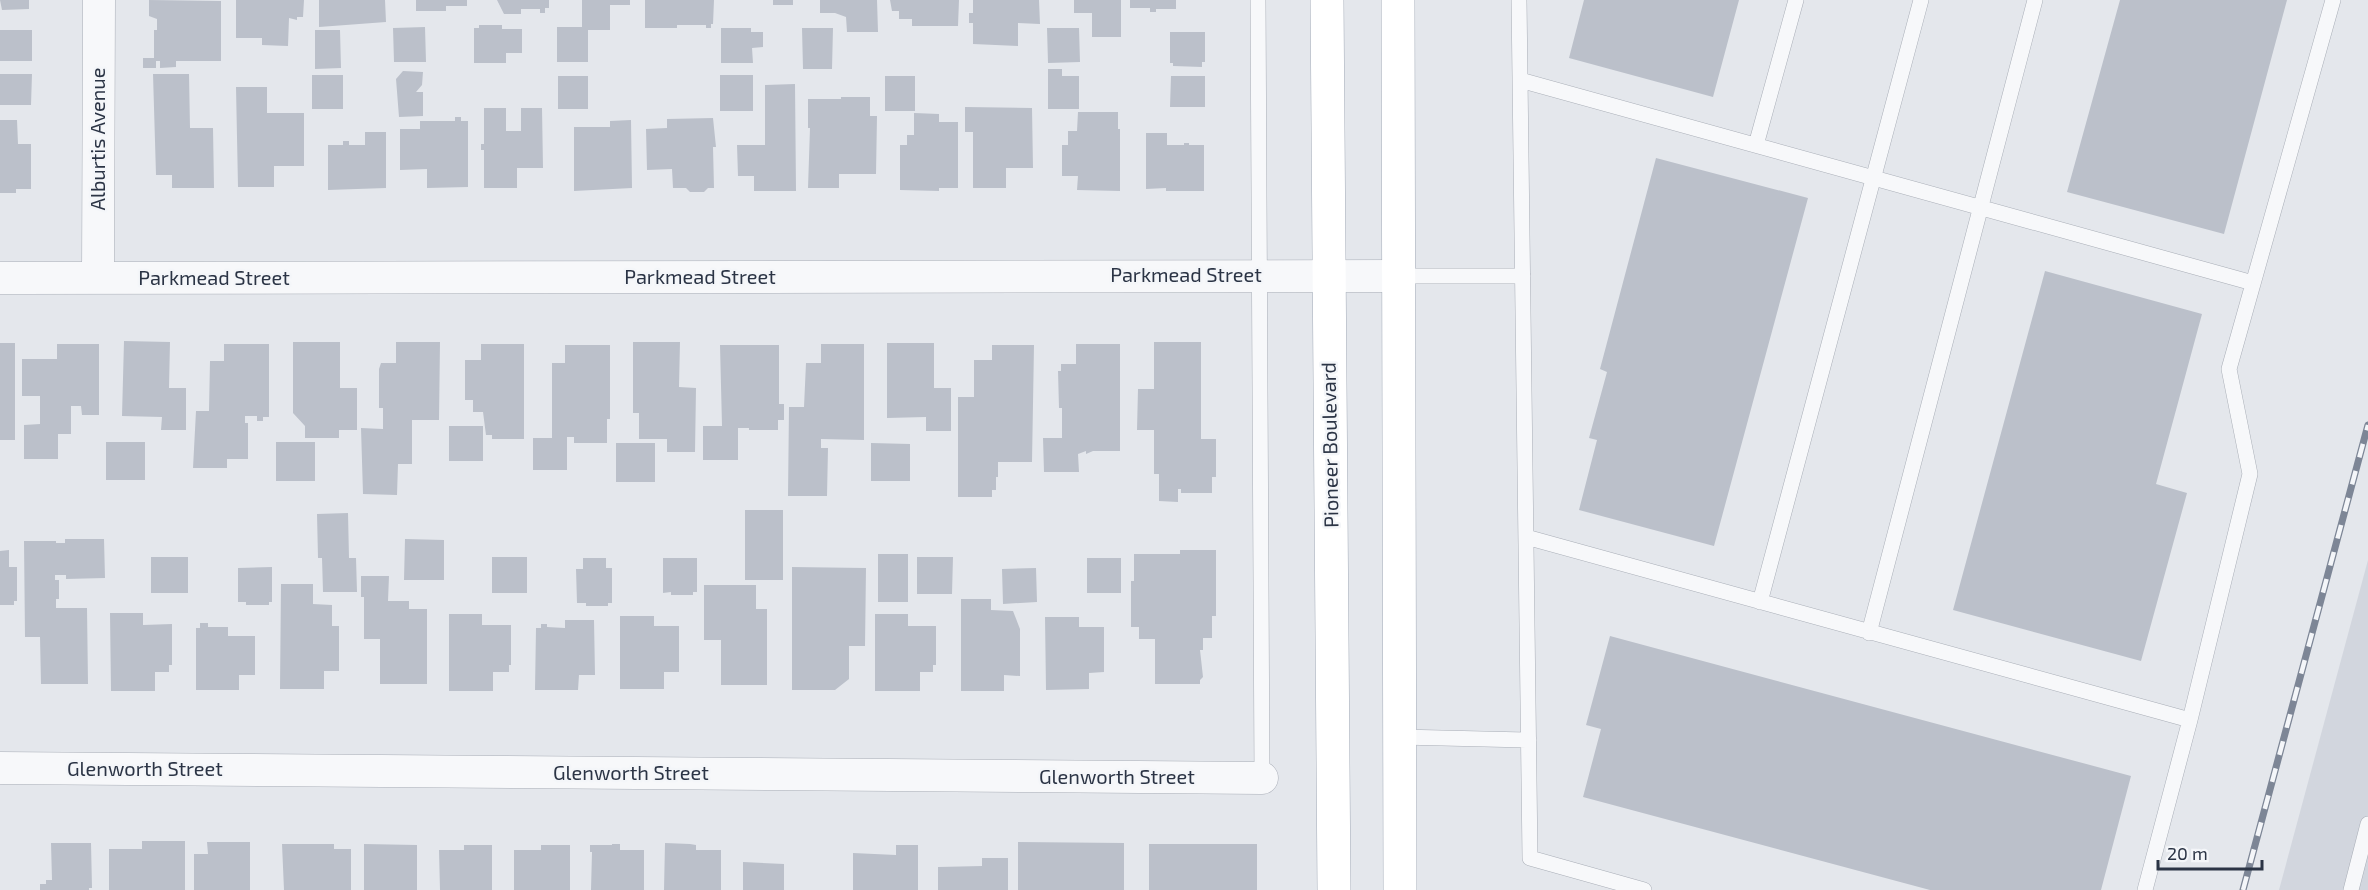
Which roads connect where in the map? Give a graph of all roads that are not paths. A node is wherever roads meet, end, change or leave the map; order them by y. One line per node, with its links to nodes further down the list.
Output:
1 (99, 0): 19 (street, Alburtis Avenue)
2 (1258, 0): 15 (lane)
3 (1327, 0): 14 (main road, Pioneer Boulevard)
4 (1398, 0): 16 (main road)
5 (1519, 0): 10 (lane)
6 (1796, 0): 11 (lane)
7 (1921, 0): 12 (lane)
8 (2035, 0): 13 (lane)
9 (2333, 0): 20 (lane)
10 (1520, 80): 11 (lane); 17 (lane)
11 (1756, 146): 12 (lane)
12 (1873, 178): 13 (lane); 22 (lane)
13 (1981, 208): 20 (lane); 23 (lane)
14 (1328, 275): 15 (street, Parkmead Street); 16 (street, Parkmead Street); 30 (main road, Pioneer Boulevard)
15 (1259, 276): 19 (street, Parkmead Street); 28 (lane)
16 (1400, 276): 17 (lane); 25 (main road)
17 (1523, 276): 21 (lane)
18 (0, 278): 19 (street, Parkmead Street)
19 (98, 278)
20 (2253, 284): 24 (lane)
21 (1526, 537): 22 (lane); 26 (lane)
22 (1760, 602): 23 (lane)
23 (1869, 633): 24 (lane)
24 (2190, 720): 33 (lane)
25 (1400, 737): 26 (lane); 31 (main road)
26 (1529, 740): 32 (lane)
27 (0, 768): 28 (street, Glenworth Street)
28 (1262, 778)
29 (2368, 824): 34 (lane)
30 (1334, 890)
31 (1400, 890)
32 (1644, 890)
33 (2145, 890)
34 (2351, 890)

